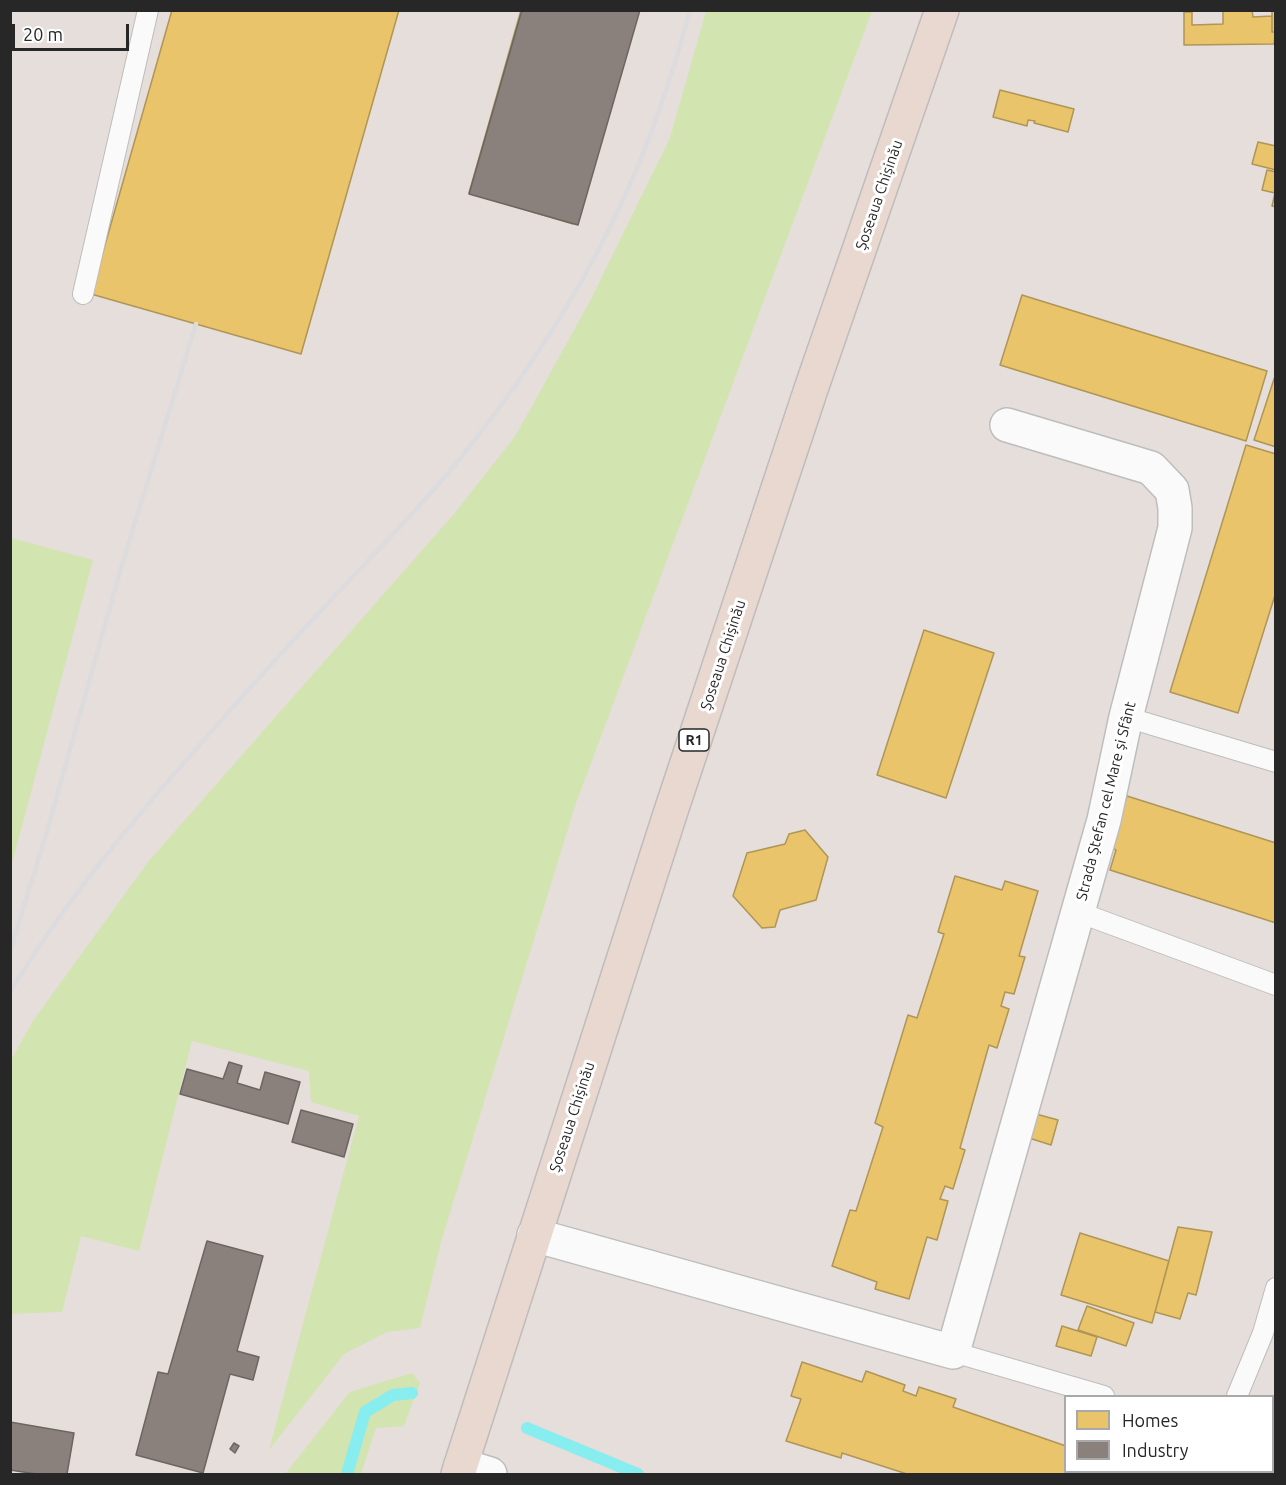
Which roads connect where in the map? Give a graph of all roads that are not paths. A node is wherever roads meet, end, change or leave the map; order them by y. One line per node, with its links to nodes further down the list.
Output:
1 (148, 10): 3 (lane)
2 (942, 10): 9 (highway, Șoseaua Chișinău / R1)
3 (83, 294)
4 (1007, 424): 5 (street, Strada Ștefan cel Mare și Sfânt)
5 (1126, 717): 6 (lane); 7 (street, Strada Ștefan cel Mare și Sfânt)
6 (1275, 762)
7 (1078, 912): 8 (lane); 12 (street, Strada Ștefan cel Mare și Sfânt)
8 (1275, 986)
9 (534, 1235): 12 (street); 15 (highway, Șoseaua Chișinău / R1)
10 (1275, 1288): 11 (lane)
11 (1269, 1339): 14 (lane)
12 (953, 1352): 13 (lane)
13 (1101, 1395)
14 (1238, 1395)
15 (470, 1471)

